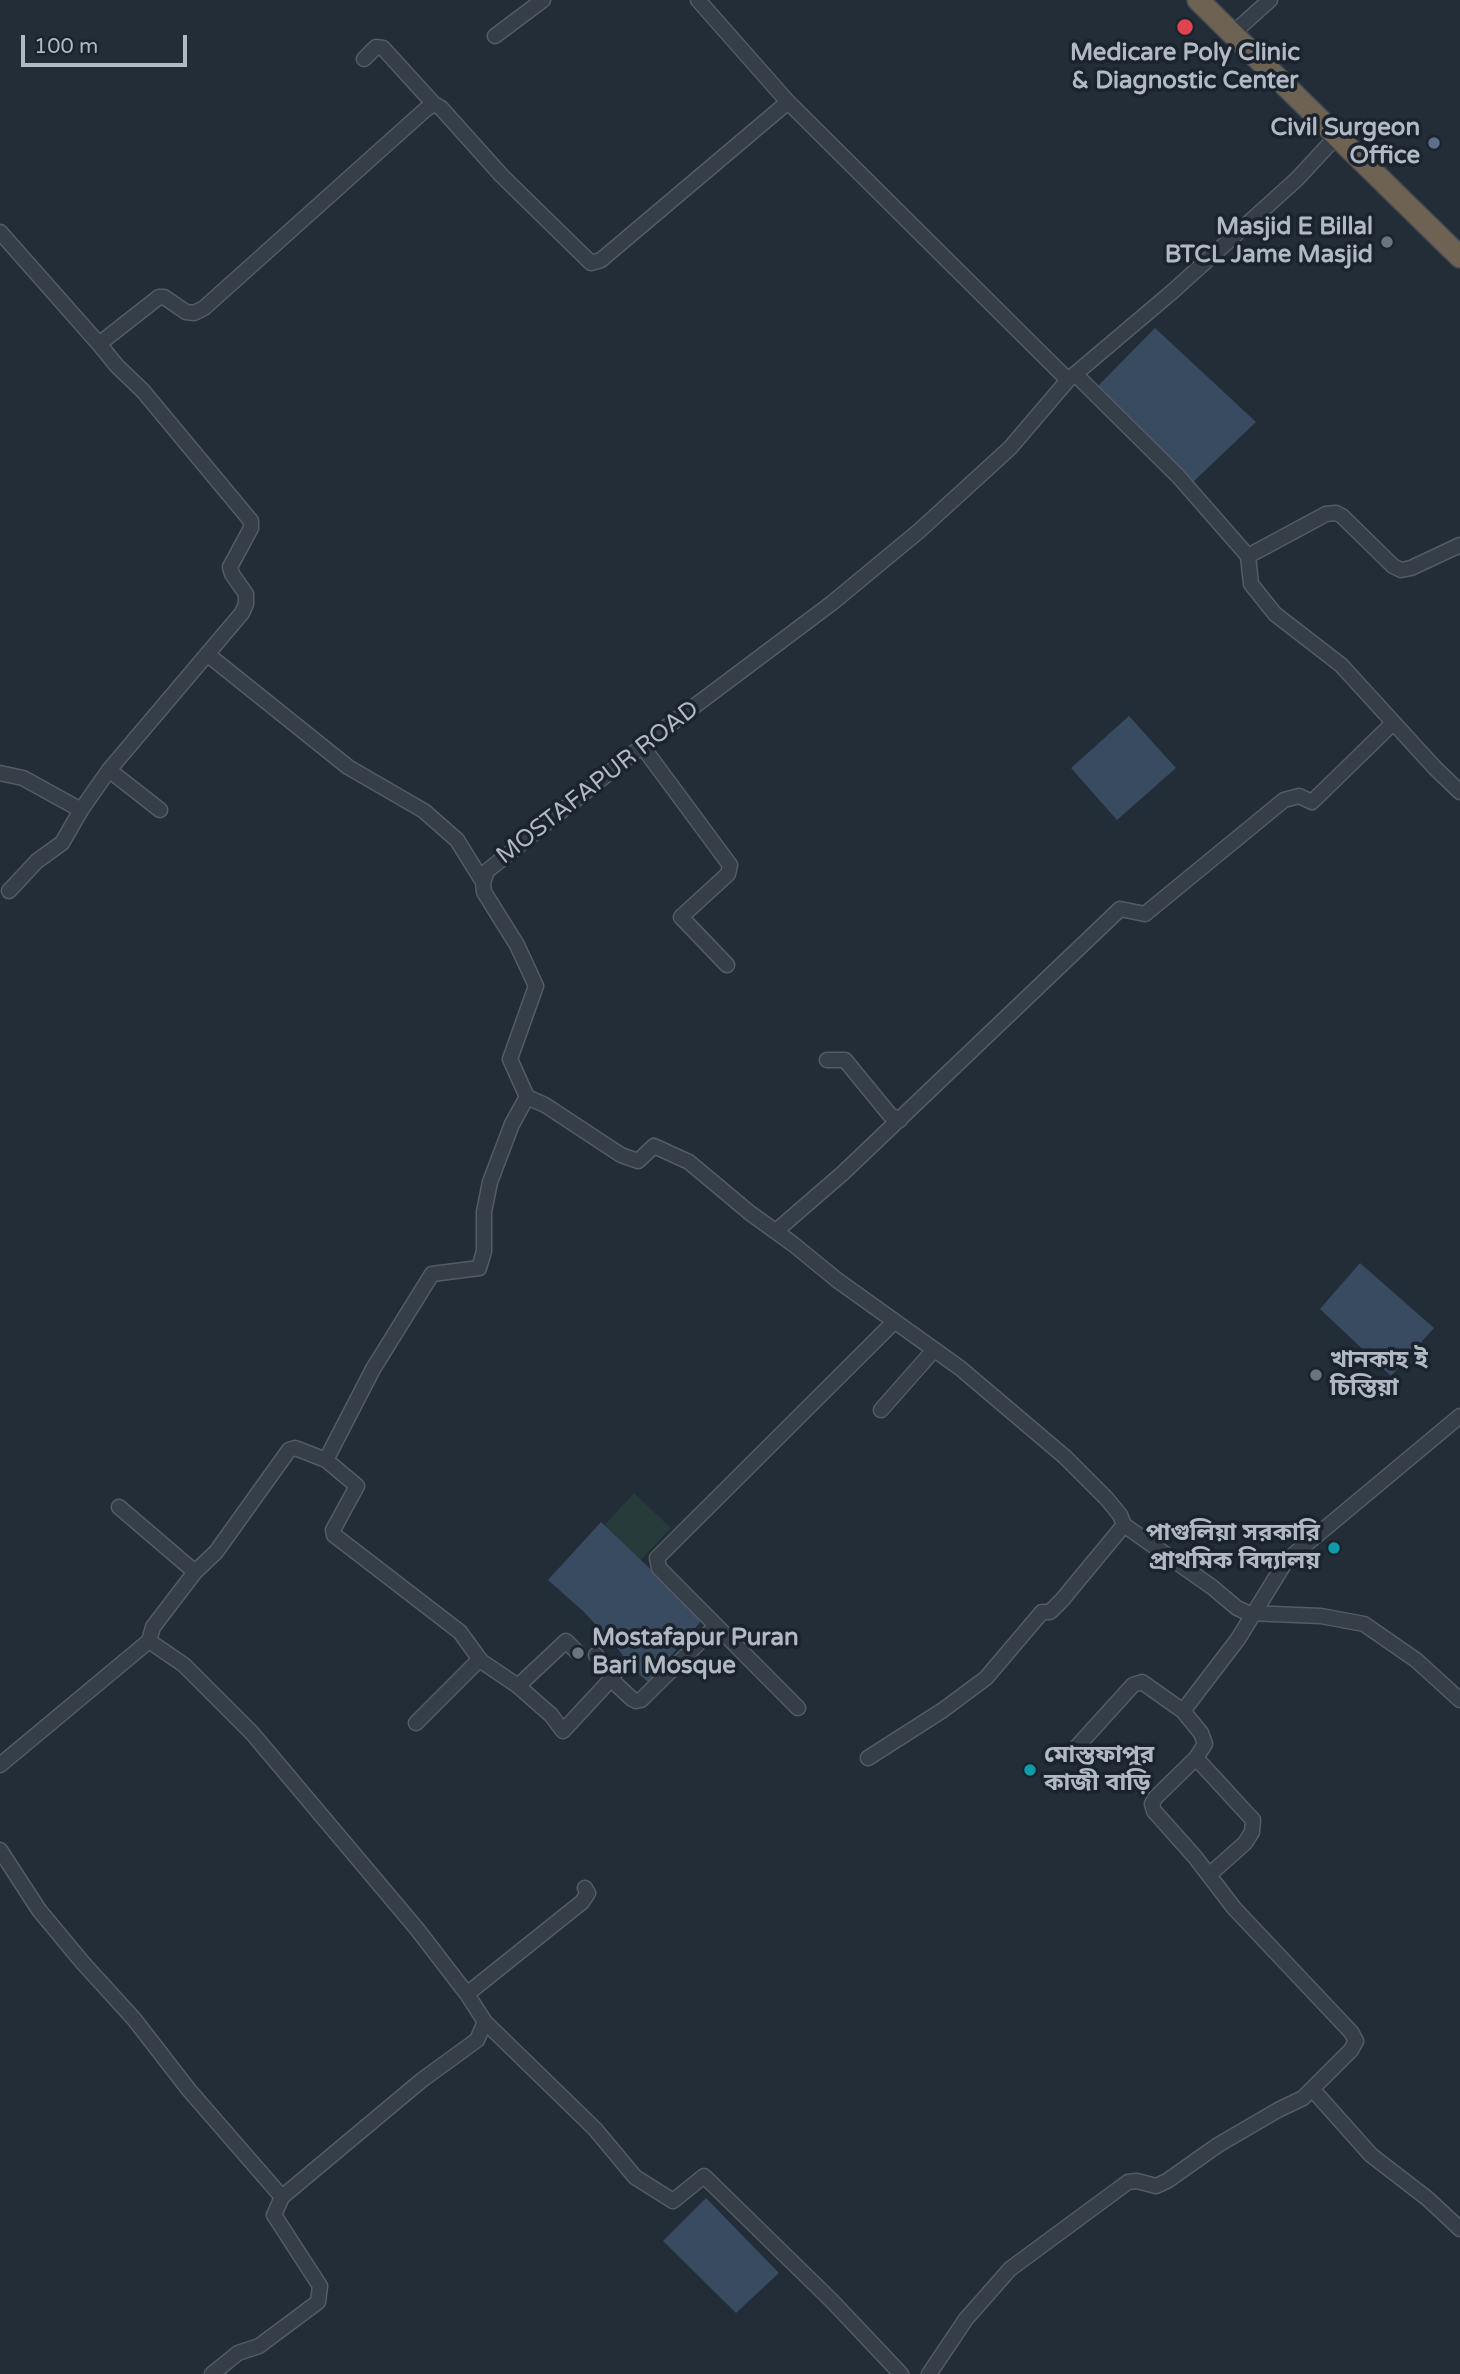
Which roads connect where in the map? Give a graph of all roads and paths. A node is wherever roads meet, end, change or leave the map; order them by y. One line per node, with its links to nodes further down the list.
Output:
1 (543, 0): 6 (street)
2 (698, 0): 8 (street)
3 (1198, 0): 5 (highway)
4 (1270, 0): 5 (street)
5 (1232, 34): 10 (highway)
6 (495, 36)
7 (364, 59): 9 (street)
8 (788, 102): 9 (street); 14 (street)
9 (434, 104): 13 (street)
10 (1336, 137): 12 (highway); 14 (street, MOSTAFAPUR ROAD)
11 (0, 232): 13 (street)
12 (1460, 257)
13 (99, 344): 17 (street)
14 (1071, 377): 16 (street); 19 (street, MOSTAFAPUR ROAD)
15 (1460, 545): 16 (street)
16 (1248, 556): 18 (street)
17 (207, 654): 20 (street); 25 (street)
18 (1393, 723): 22 (street); 30 (street)
19 (642, 746): 25 (street, MOSTAFAPUR ROAD); 27 (street)
20 (109, 770): 23 (street); 24 (street)
21 (0, 773): 23 (street)
22 (1460, 792)
23 (81, 810): 26 (street)
24 (160, 810)
25 (483, 882): 29 (street, MOSTAFAPUR ROAD)
26 (9, 891)
27 (727, 965)
28 (827, 1060): 30 (street)
29 (527, 1097): 31 (street); 36 (street)
30 (900, 1120): 31 (street)
31 (776, 1231): 32 (street)
32 (894, 1322): 33 (street); 41 (street)
33 (933, 1350): 34 (street); 38 (street)
34 (881, 1410)
35 (1460, 1416): 40 (street)
36 (326, 1460): 39 (street); 45 (street)
37 (119, 1507): 39 (street)
38 (1124, 1525): 40 (street); 53 (street)
39 (195, 1572): 42 (street)
40 (1253, 1613): 48 (street); 50 (street)
41 (716, 1626): 46 (street); 49 (street)
42 (149, 1641): 55 (street); 59 (street)
43 (577, 1652): 47 (street)
44 (596, 1655): 47 (street)
45 (480, 1659): 47 (street); 51 (street)
46 (617, 1685)
47 (518, 1686)
48 (1460, 1700)
49 (798, 1708)
50 (1183, 1711): 52 (street); 54 (street)
51 (416, 1723)
52 (1074, 1750)
53 (868, 1758)
54 (1196, 1758): 57 (street); 57 (street)
55 (0, 1766)
56 (0, 1850): 62 (street)
57 (1209, 1875): 61 (street)
58 (585, 1888): 59 (street)
59 (467, 1994): 60 (street)
60 (485, 2022): 62 (street); 65 (street)
61 (1313, 2090): 63 (street); 66 (street)
62 (282, 2197): 64 (street)
63 (1460, 2229)
64 (212, 2374)
65 (901, 2374)
66 (929, 2374)

